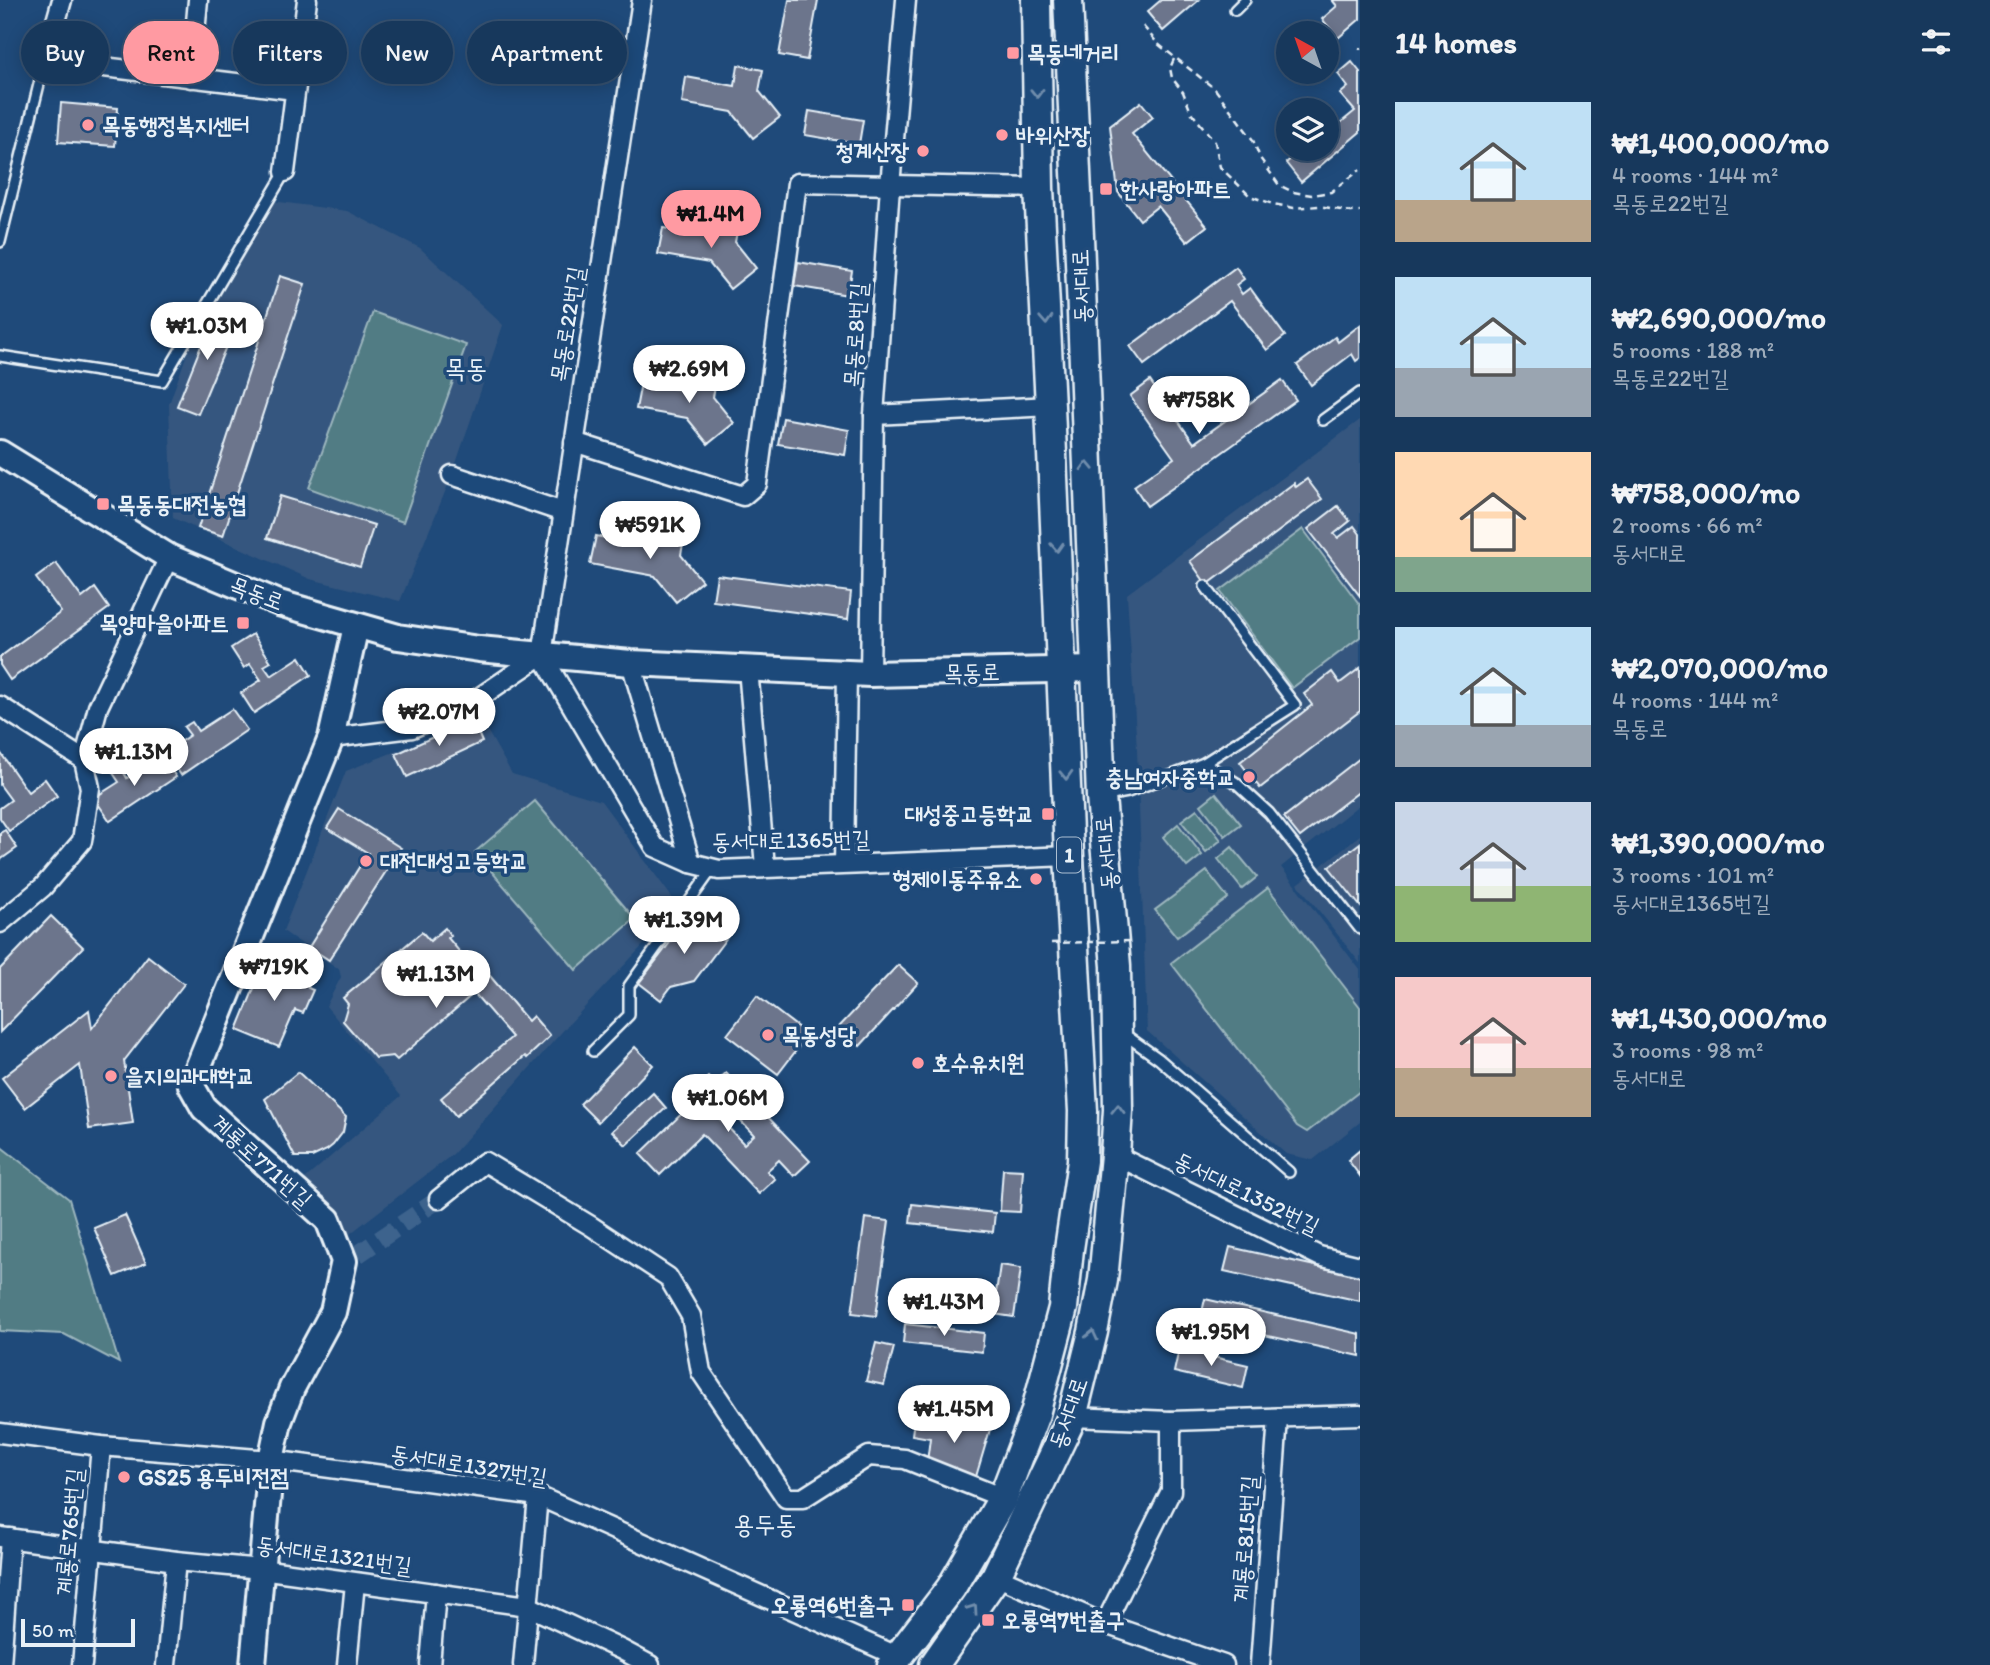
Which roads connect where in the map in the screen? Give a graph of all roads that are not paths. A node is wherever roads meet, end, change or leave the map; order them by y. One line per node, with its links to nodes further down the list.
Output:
1 (62, 0): 10 (street)
2 (198, 0): 11 (street)
3 (307, 0): 14 (street)
4 (642, 0): 24 (street, 목동로22번길)
5 (906, 0): 16 (street, 목동로8번길)
6 (1036, 0): 17 (main road, 동서대로 / 1, one-way to 17)
7 (1068, 0): 34 (main road, 동서대로 / 1, one-way to 7)
8 (1245, 0): 9 (lane)
9 (1234, 9)
10 (56, 21)
11 (196, 21)
12 (219, 81): 14 (street)
13 (39, 84): 18 (lane)
14 (295, 90): 15 (street)
15 (285, 172): 19 (lane)
16 (890, 186): 17 (street); 22 (street, 목동로8번길); 24 (street)
17 (1039, 188): 21 (main road, 동서대로 / 1, one-way to 21)
18 (0, 242)
19 (0, 356)
20 (1360, 393): 23 (lane)
21 (1050, 406): 22 (street); 35 (main road, 동서대로 / 1, one-way to 35)
22 (874, 415): 36 (street, 목동로8번길)
23 (1323, 420)
24 (574, 442): 27 (street, 목동로22번길)
25 (0, 453): 28 (street, 목동로)
26 (452, 475): 27 (street)
27 (563, 512): 31 (street, 목동로22번길)
28 (169, 557): 30 (street, 목동로); 39 (street)
29 (1205, 586): 40 (lane)
30 (356, 626): 31 (street, 목동로); 38 (street, 계룡로771번길)
31 (542, 655): 32 (street, 목동로); 38 (street); 43 (street, 동서대로1365번길)
32 (631, 663): 33 (street, 목동로); 43 (street)
33 (748, 668): 36 (street, 목동로); 45 (street)
34 (1096, 668): 35 (street, 목동로); 41 (main road, 동서대로 / 1)
35 (1062, 670): 36 (street, 목동로); 42 (main road, 동서대로 / 1, one-way to 42)
36 (859, 673): 44 (street)
37 (0, 706): 39 (street)
38 (331, 738): 61 (street, 계룡로771번길)
39 (84, 760): 47 (street)
40 (1204, 763): 41 (lane); 48 (lane)
41 (1101, 797): 49 (main road, 동서대로 / 1)
42 (1069, 856): 44 (street, 동서대로1365번길); 63 (main road, 동서대로 / 1)
43 (691, 863): 46 (street, 동서대로1365번길)
44 (844, 864): 45 (street, 동서대로1365번길)
45 (765, 867): 46 (street, 동서대로1365번길)
46 (713, 868): 50 (lane)
47 (0, 923)
48 (1360, 929)
49 (1116, 1029): 51 (main road, 동서대로 / 1, one-way to 49); 52 (lane)
50 (593, 1051)
51 (1115, 1155): 54 (street, 동서대로1352번길); 56 (main road, 동서대로 / 1, one-way to 51)
52 (1289, 1172)
53 (439, 1199): 63 (street)
54 (1360, 1266)
55 (1360, 1415): 57 (street)
56 (1072, 1417): 58 (street); 68 (main road, 동서대로 / 1)
57 (1278, 1418): 58 (street); 85 (street, 계룡로815번길)
58 (1171, 1421): 72 (street)
59 (0, 1433): 60 (street, 동서대로1327번길)
60 (101, 1446): 61 (street, 동서대로1327번길); 65 (street, 계룡로765번길)
61 (271, 1460): 62 (street, 동서대로1327번길); 67 (street, 계룡로771번길)
62 (538, 1496): 71 (street); 74 (street, 동서대로1327번길)
63 (1003, 1498): 74 (main road, 동서대로 / 1)
64 (5, 1538): 65 (street, 동서대로1321번길); 75 (street)
65 (92, 1550): 66 (street, 동서대로1321번길); 76 (street, 계룡로765번길)
66 (176, 1562): 67 (street, 동서대로1321번길); 77 (street)
67 (261, 1569): 69 (street, 동서대로1321번길); 78 (street, 계룡로771번길)
68 (996, 1576): 72 (street); 83 (main road, 동서대로 / 1, one-way to 68)
69 (355, 1583): 70 (street, 동서대로1321번길); 79 (street)
70 (436, 1593): 71 (street, 동서대로1321번길); 80 (street)
71 (528, 1606): 73 (street, 동서대로1321번길); 81 (street)
72 (1105, 1624): 84 (street)
73 (621, 1657): 82 (street, 동서대로1321번길)
74 (896, 1661)
75 (1, 1665)
76 (82, 1665)
77 (166, 1665)
78 (253, 1665)
79 (347, 1665)
80 (430, 1665)
81 (523, 1665)
82 (650, 1665)
83 (934, 1665)
84 (1224, 1665)
85 (1260, 1665)

